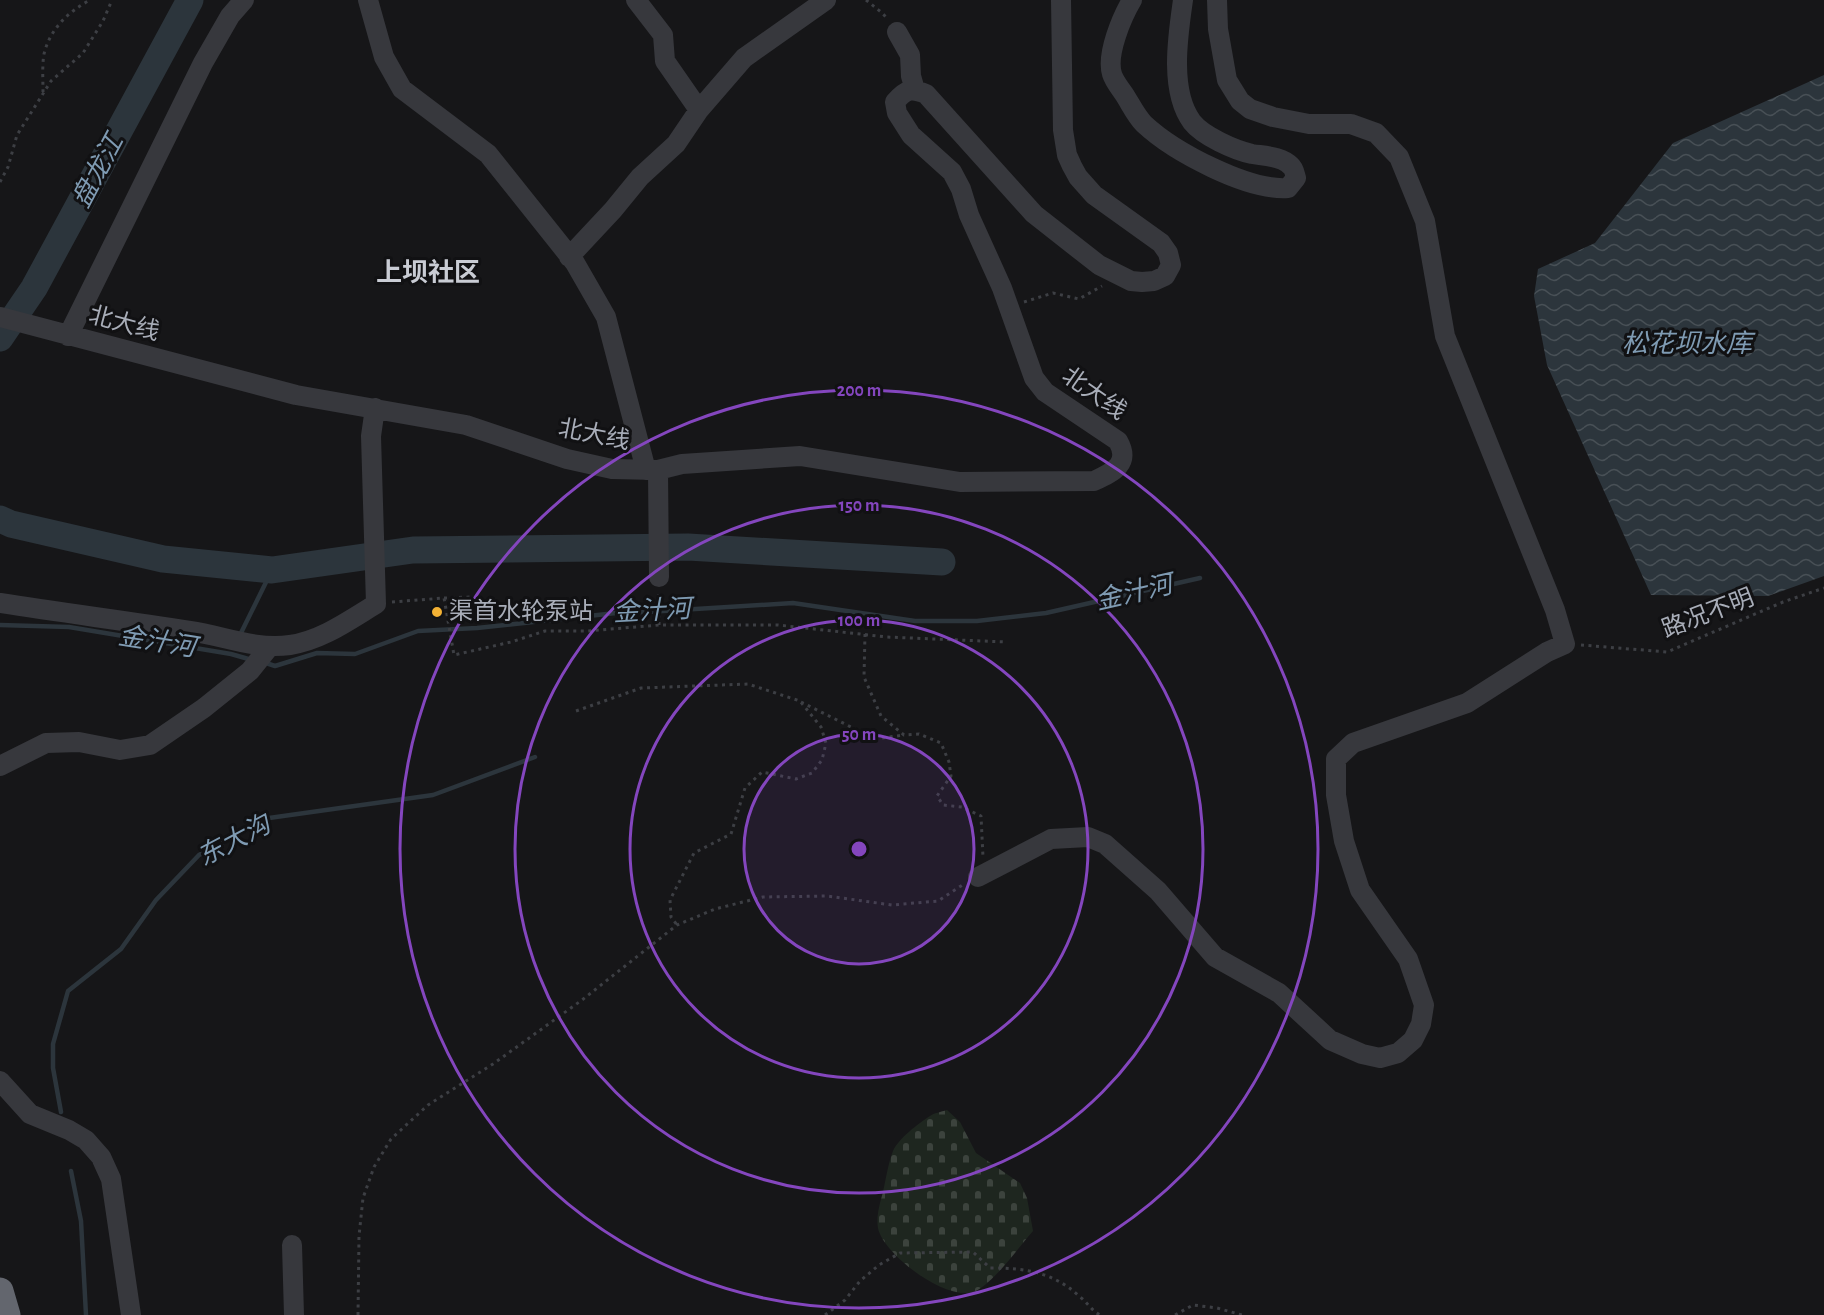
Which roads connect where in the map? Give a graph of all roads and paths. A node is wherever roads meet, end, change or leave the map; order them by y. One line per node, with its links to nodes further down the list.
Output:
1 (90, 0): 14 (path)
2 (112, 0): 14 (path)
3 (244, 0): 21 (street)
4 (368, 0): 17 (street)
5 (636, 0): 15 (street)
6 (866, 0): 12 (path)
7 (1061, 0): 18 (street)
8 (1132, 0): 9 (street)
9 (1183, 0)
10 (1217, 0): 34 (street)
11 (819, 5): 15 (street)
12 (897, 32): 13 (street)
13 (915, 90): 18 (street); 19 (street, 北大线)
14 (42, 94): 16 (path)
15 (699, 110): 17 (street)
16 (0, 182)
17 (569, 256): 23 (street)
18 (1120, 277): 19 (path)
19 (1009, 307): 23 (street, 北大线)
20 (0, 317): 21 (street, 北大线)
21 (64, 335): 22 (street, 北大线)
22 (375, 408): 23 (street, 北大线); 29 (street)
23 (652, 470): 24 (street)
24 (659, 577)
25 (1824, 588): 34 (path, 路况不明)
26 (444, 598): 27 (path); 29 (path); 31 (path)
27 (478, 601)
28 (0, 603): 35 (street)
29 (376, 604): 35 (street)
30 (659, 604): 31 (path)
31 (659, 625): 32 (path)
32 (866, 634): 33 (path); 38 (path)
33 (1007, 642)
34 (1565, 644): 40 (street)
35 (260, 648): 39 (street)
36 (800, 701): 37 (path); 38 (path); 41 (path)
37 (576, 711)
38 (904, 735): 40 (path)
39 (0, 766)
40 (978, 877): 41 (path)
41 (677, 925): 48 (path)
42 (0, 1081): 46 (street)
43 (292, 1245): 47 (street)
44 (0, 1291): 45 (highway)
45 (7, 1315)
46 (131, 1315)
47 (294, 1315)
48 (358, 1315)
49 (825, 1315): 50 (path)
50 (1100, 1315)
51 (1175, 1315): 52 (path)
52 (1242, 1315)

